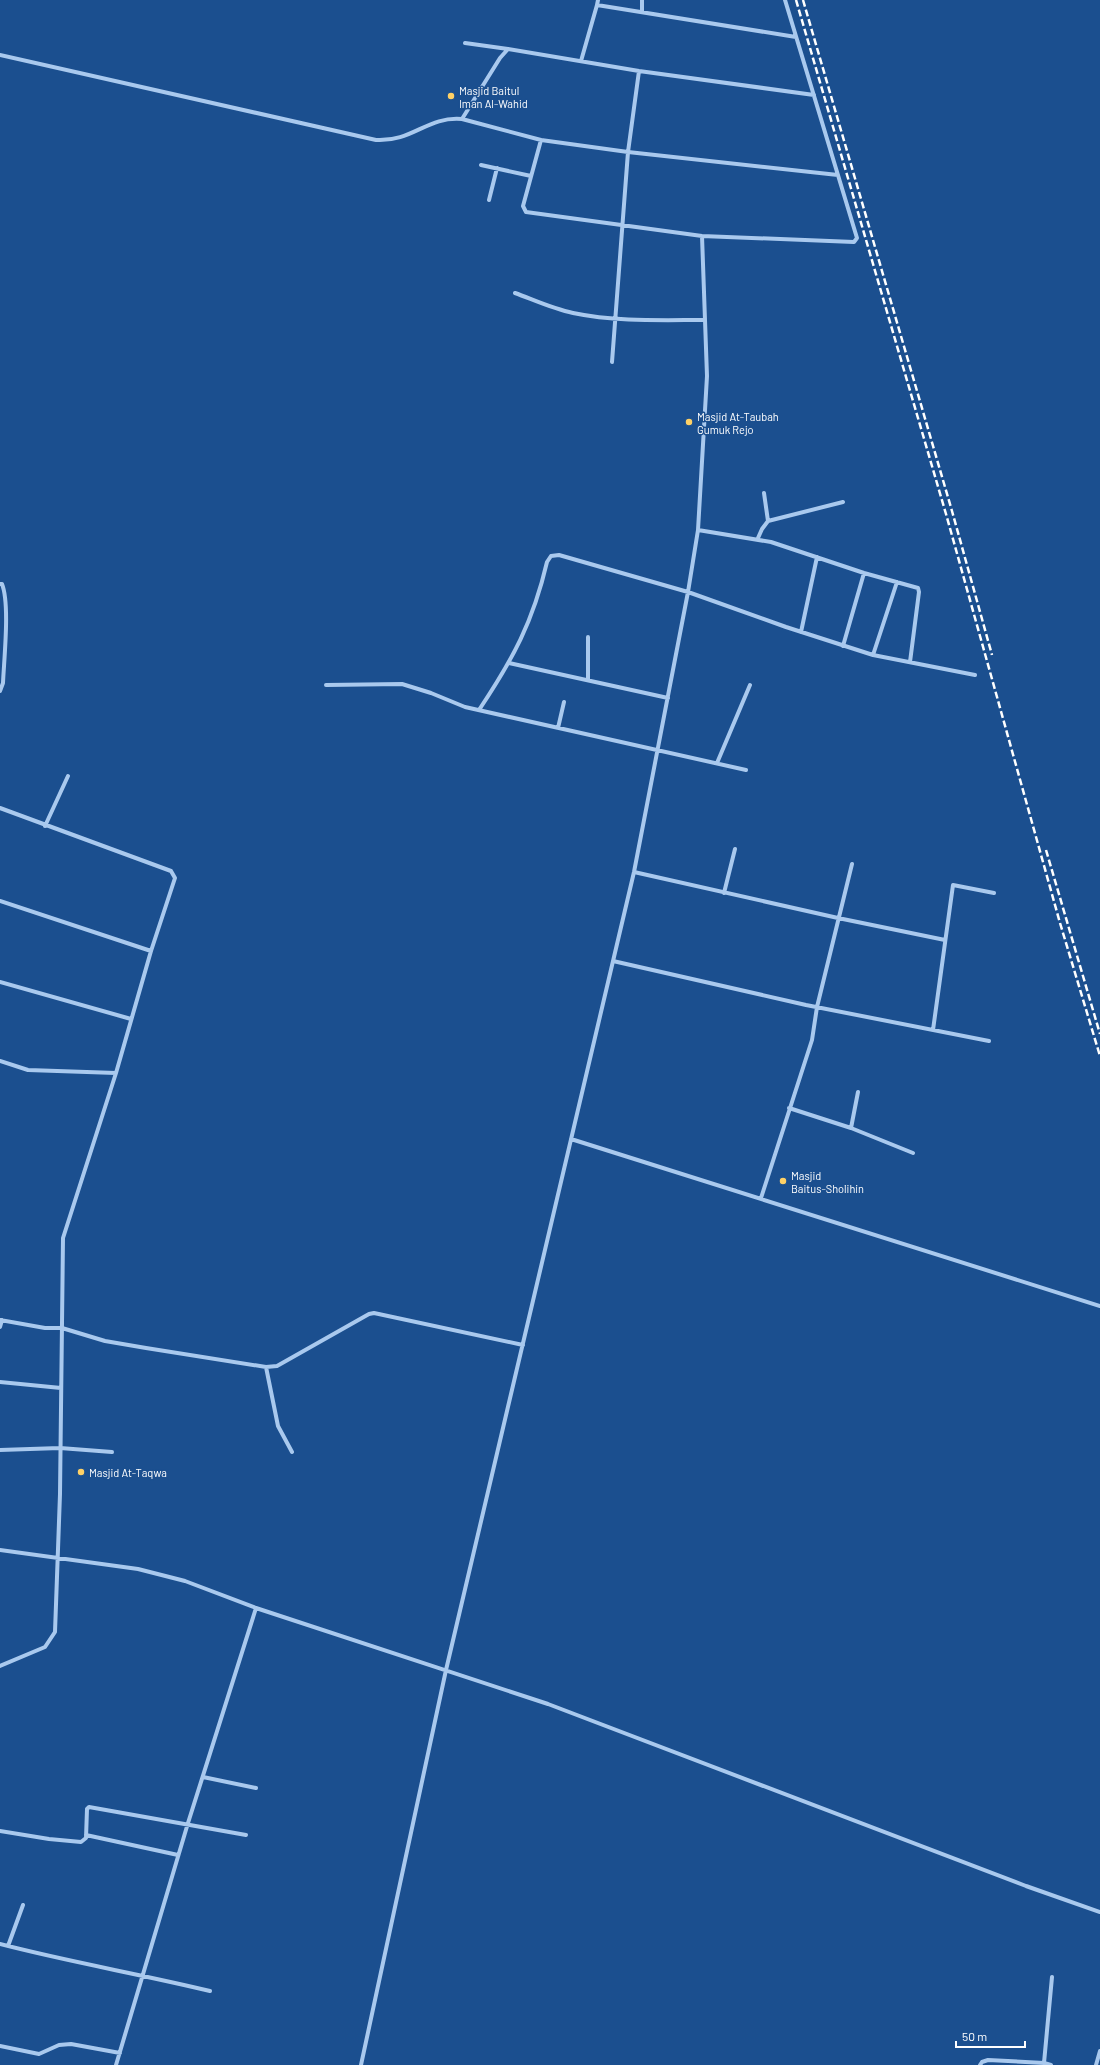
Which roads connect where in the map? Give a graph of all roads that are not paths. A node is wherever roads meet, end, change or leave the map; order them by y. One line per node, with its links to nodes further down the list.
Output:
1 (642, 0): 4 (street)
2 (786, 0): 5 (street)
3 (597, 2): 4 (street); 9 (street)
4 (642, 11): 5 (street)
5 (796, 37): 11 (street)
6 (465, 43): 7 (street)
7 (508, 49): 9 (street); 12 (street)
8 (0, 55): 12 (street)
9 (580, 60): 10 (street)
10 (639, 71): 11 (street); 14 (street)
11 (814, 95): 17 (street)
12 (462, 119): 13 (street)
13 (543, 141): 14 (street); 18 (street)
14 (628, 152): 17 (street); 20 (street)
15 (482, 165): 16 (street)
16 (497, 168): 18 (street); 19 (street)
17 (838, 175): 21 (street)
18 (531, 176): 20 (street)
19 (489, 200)
20 (623, 226): 21 (street); 23 (street)
21 (702, 236): 24 (street)
22 (514, 293): 23 (street)
23 (615, 319): 24 (street); 25 (street)
24 (705, 320): 29 (street)
25 (612, 362)
26 (764, 493): 28 (street)
27 (843, 502): 28 (street)
28 (768, 521): 30 (street)
29 (698, 530): 30 (street); 35 (street)
30 (758, 538): 31 (street)
31 (817, 557): 32 (street); 36 (street)
32 (864, 573): 33 (street); 38 (street)
33 (897, 582): 39 (street); 40 (street)
34 (0, 584): 46 (street)
35 (688, 592): 36 (street); 41 (street); 47 (street)
36 (801, 632): 38 (street)
37 (588, 637): 43 (street)
38 (844, 646): 39 (street)
39 (873, 655): 40 (street)
40 (910, 662): 42 (street)
41 (509, 663): 43 (street); 49 (street)
42 (975, 675)
43 (588, 680): 47 (street)
44 (326, 684): 49 (street)
45 (750, 685): 52 (street)
46 (0, 691)
47 (668, 698): 51 (street)
48 (564, 702): 50 (street)
49 (479, 710): 50 (street)
50 (558, 728): 51 (street)
51 (658, 750): 52 (street); 59 (street)
52 (717, 763): 53 (street)
53 (746, 770)
54 (68, 776): 56 (street)
55 (0, 808): 56 (street)
56 (45, 826): 65 (street)
57 (735, 849): 60 (street)
58 (852, 864): 63 (street)
59 (634, 872): 60 (street); 66 (street)
60 (724, 893): 63 (street)
61 (994, 894): 64 (street)
62 (0, 901): 65 (street)
63 (838, 918): 64 (street); 68 (street)
64 (945, 940): 70 (street)
65 (150, 951): 69 (street)
66 (612, 961): 68 (street); 77 (street)
67 (0, 982): 69 (street)
68 (817, 1007): 70 (street); 75 (street)
69 (131, 1018): 73 (street)
70 (933, 1030): 71 (street)
71 (989, 1042)
72 (0, 1061): 73 (street)
73 (116, 1073): 83 (street)
74 (858, 1092): 76 (street)
75 (789, 1108): 76 (street); 79 (street)
76 (851, 1128): 78 (street)
77 (571, 1139): 79 (street); 84 (street)
78 (913, 1153)
79 (761, 1198): 80 (street)
80 (1100, 1306)
81 (1, 1320): 82 (street); 83 (street)
82 (0, 1327)
83 (62, 1328): 85 (street); 87 (street)
84 (524, 1345): 85 (street); 96 (street)
85 (266, 1367): 91 (street)
86 (0, 1382): 87 (street)
87 (61, 1388): 88 (street)
88 (60, 1448): 89 (street); 90 (street); 93 (street)
89 (0, 1450)
90 (112, 1452)
91 (292, 1452)
92 (0, 1550): 93 (street)
93 (57, 1557): 94 (street); 95 (street)
94 (256, 1608): 96 (street); 97 (street)
95 (0, 1666)
96 (446, 1670): 105 (street); 116 (street)
97 (203, 1777): 98 (street); 99 (street)
98 (256, 1788)
99 (188, 1823): 101 (street); 102 (street); 103 (street)
100 (0, 1831): 101 (street)
101 (86, 1835): 103 (street)
102 (246, 1835)
103 (178, 1854): 108 (street)
104 (23, 1905): 107 (street)
105 (1100, 1912)
106 (0, 1944): 107 (street)
107 (8, 1946): 108 (street)
108 (143, 1975): 110 (street); 113 (street)
109 (1052, 1977): 114 (street)
110 (210, 1991)
111 (0, 2046): 113 (street)
112 (1100, 2051): 119 (street)
113 (120, 2053): 115 (street)
114 (1044, 2063): 117 (street); 118 (street)
115 (116, 2065)
116 (361, 2065)
117 (980, 2065)
118 (1051, 2065)
119 (1096, 2065)

